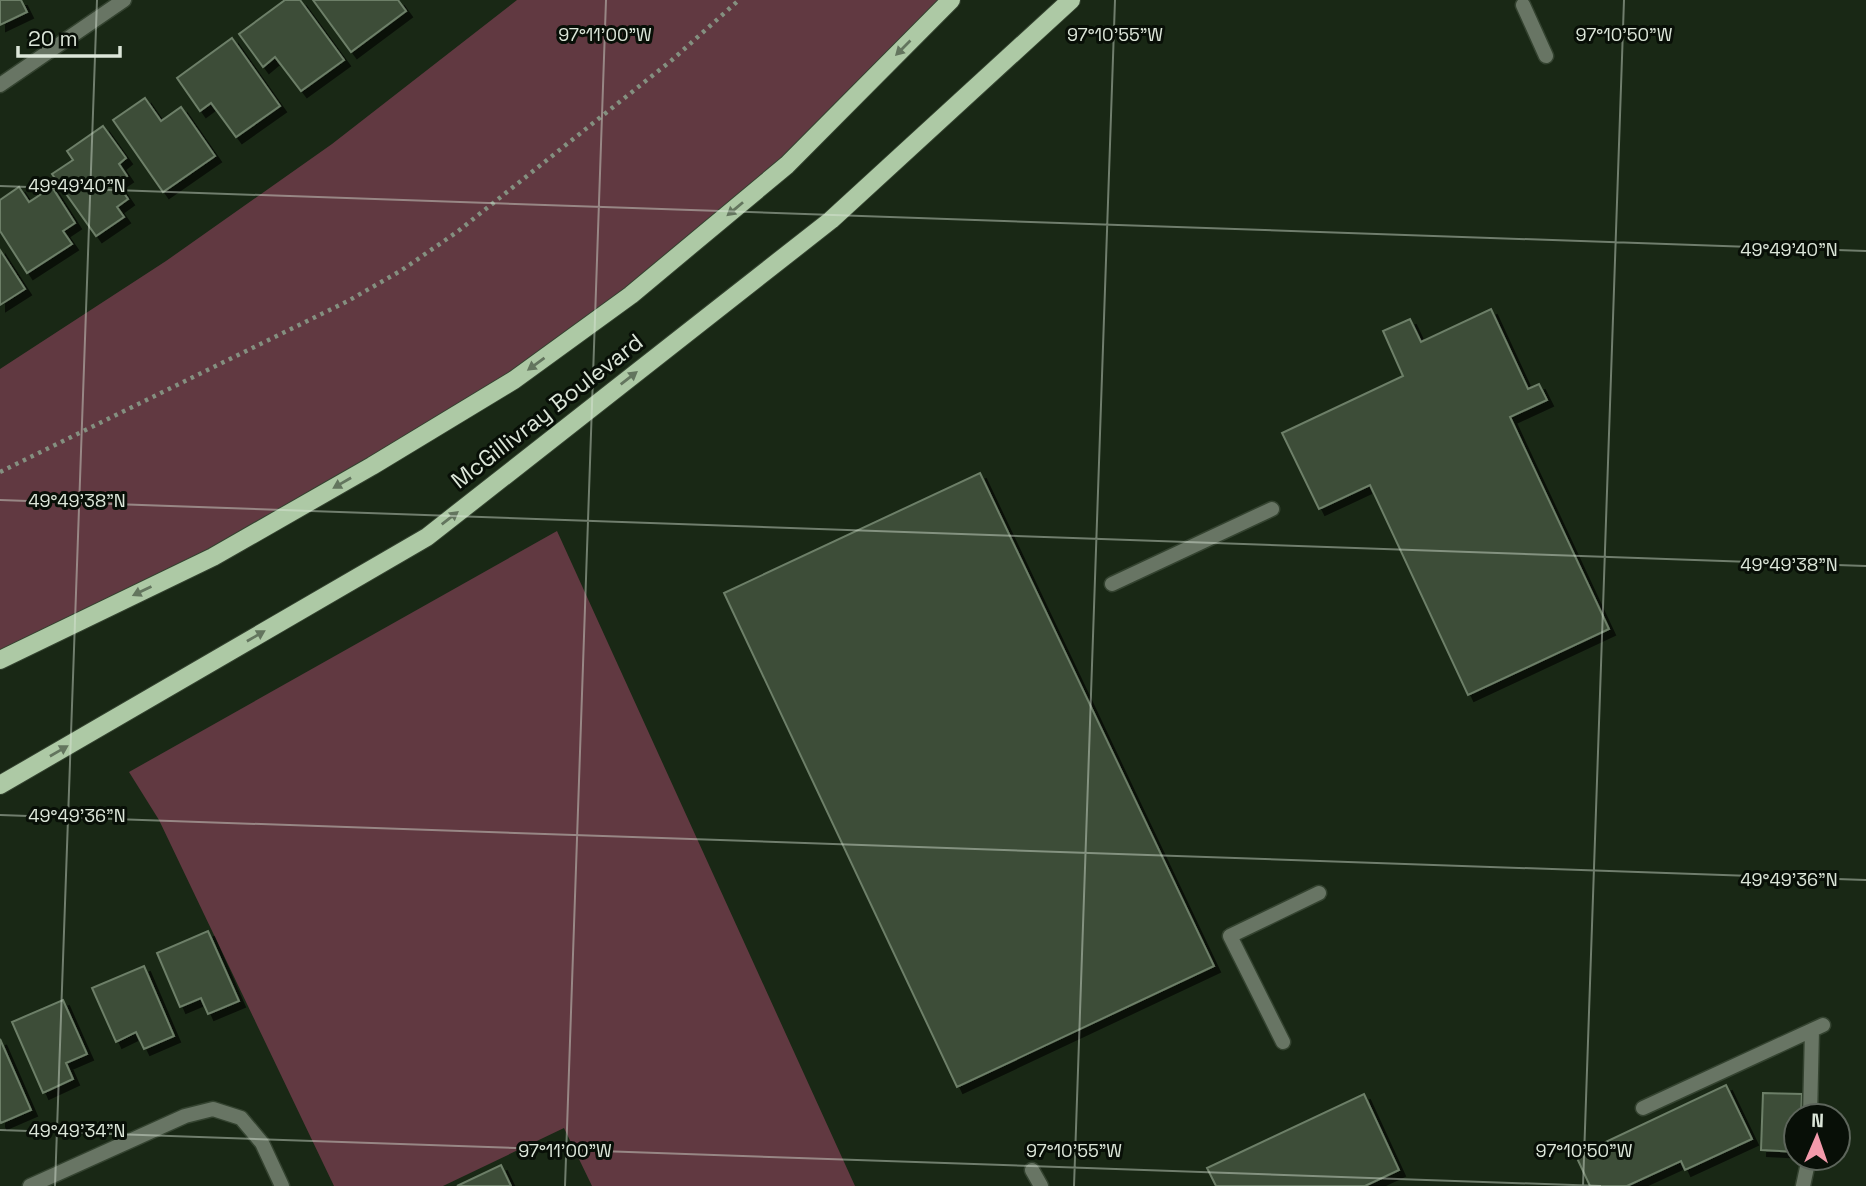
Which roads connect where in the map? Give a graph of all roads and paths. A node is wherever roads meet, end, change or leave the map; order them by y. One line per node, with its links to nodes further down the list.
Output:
1 (124, 0): 7 (street)
2 (739, 0): 8 (path)
3 (951, 0): 11 (main road, McGillivray Boulevard, one-way to 11)
4 (1071, 0): 12 (main road, McGillivray Boulevard, one-way to 4)
5 (1523, 5): 6 (street)
6 (1546, 56)
7 (0, 85)
8 (0, 472)
9 (1272, 509): 10 (street)
10 (1112, 584)
11 (0, 660)
12 (0, 785)
13 (1318, 893): 14 (street)
14 (1283, 1042)
15 (1811, 1102): 16 (street)
16 (1643, 1108)
17 (1032, 1170): 20 (street)
18 (30, 1186): 19 (street)
19 (282, 1186)
20 (1041, 1186)

